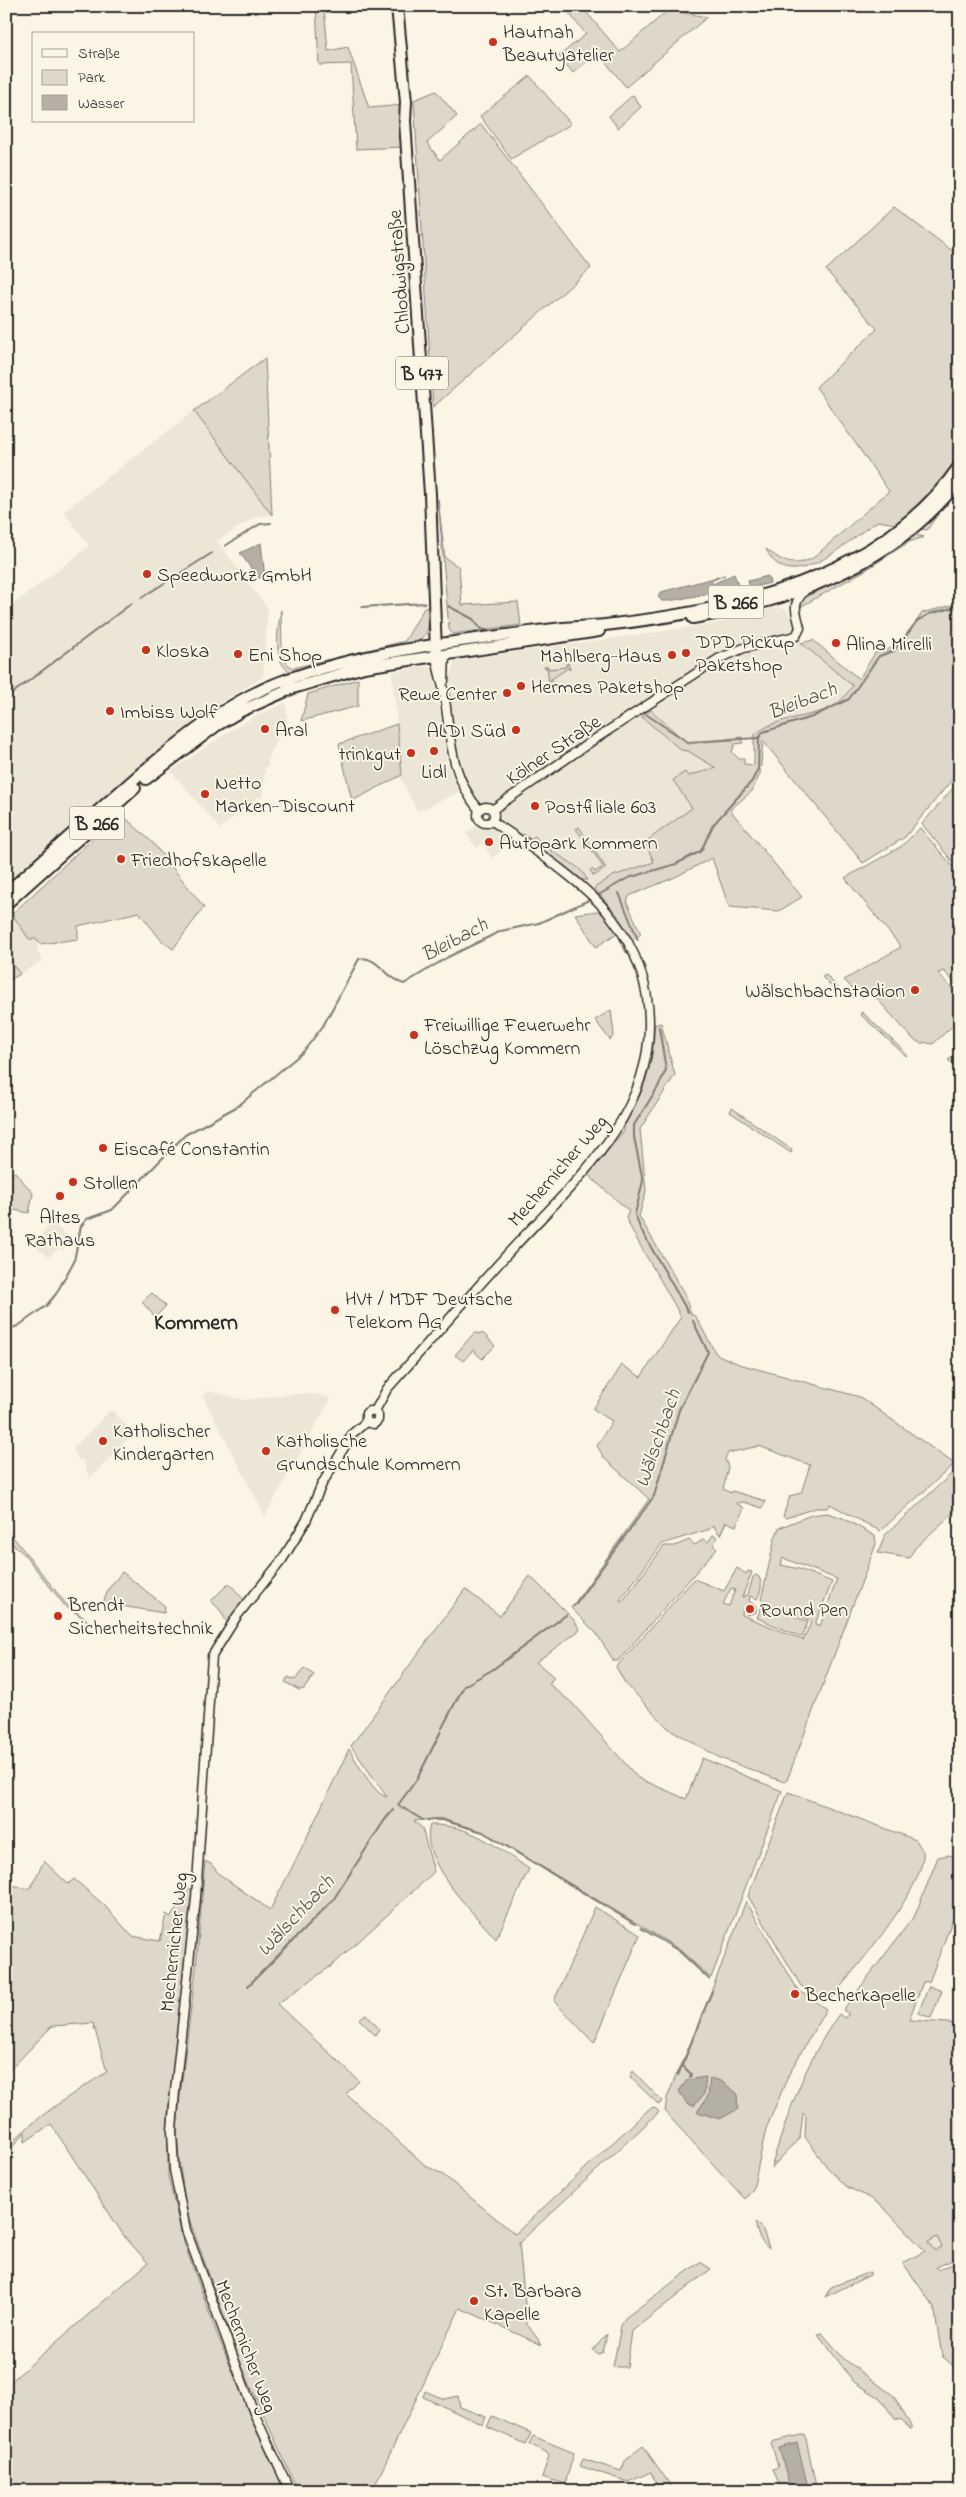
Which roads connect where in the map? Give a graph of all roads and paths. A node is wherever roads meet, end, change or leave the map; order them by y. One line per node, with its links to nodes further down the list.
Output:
1 (397, 6): 5 (main road, Chlodwigstraße / B 477)
2 (960, 465): 7 (main road, B 266)
3 (960, 479): 4 (main road, B 266)
4 (808, 588): 7 (main road, B 266); 9 (street, Kölner Straße)
5 (435, 625): 6 (main road); 7 (main road, B 477)
6 (421, 647): 7 (main road, B 266); 11 (main road, B 266)
7 (440, 650): 8 (street, B 477); 12 (main road, B 266)
8 (479, 810): 9 (street); 10 (street)
9 (492, 810): 10 (street)
10 (492, 821): 13 (street, Mechernicher Weg)
11 (6, 893)
12 (6, 904)
13 (290, 2491)

